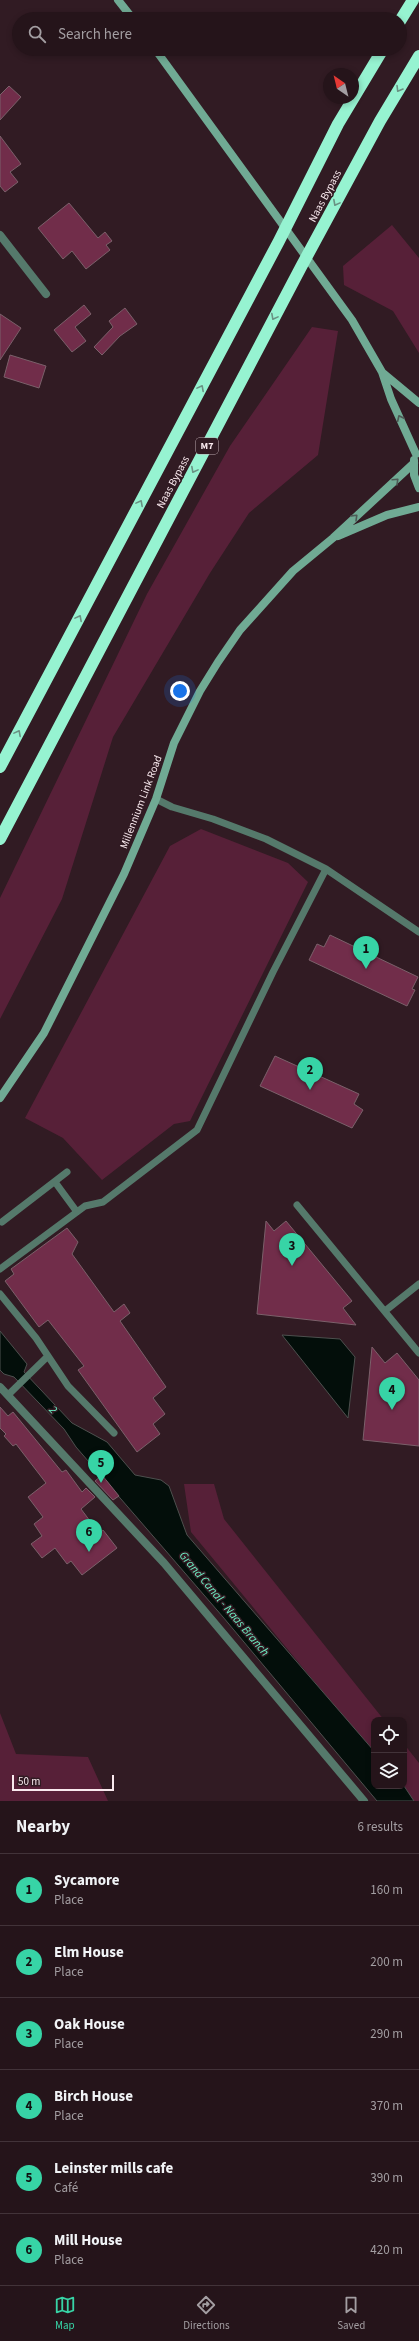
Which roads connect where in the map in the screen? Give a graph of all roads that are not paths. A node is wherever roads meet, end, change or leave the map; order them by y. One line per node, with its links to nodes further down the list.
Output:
1 (118, 0): 3 (main road)
2 (413, 0): 4 (highway)
3 (127, 12)
4 (406, 12)
5 (161, 56): 10 (main road)
6 (379, 56): 17 (highway, Naas Bypass, one-way to 6)
7 (419, 56): 19 (highway, Naas Bypass / M7, one-way to 19)
8 (0, 235): 9 (street)
9 (46, 294)
10 (382, 372): 11 (main road); 12 (main road, one-way to 10)
11 (419, 403)
12 (417, 451): 13 (main road)
13 (414, 463): 14 (main road); 16 (main road, Millennium Link Road, one-way to 13)
14 (419, 488)
15 (419, 507): 16 (main road, Millennium Link Road)
16 (333, 538): 18 (main road, Millennium Link Road)
17 (0, 767)
18 (156, 799): 20 (lane); 22 (main road, Millennium Link Road)
19 (0, 839)
20 (326, 869): 21 (lane); 26 (lane)
21 (419, 932)
22 (0, 1098)
23 (67, 1172): 24 (lane)
24 (54, 1182): 26 (lane); 27 (lane)
25 (296, 1205): 31 (lane)
26 (77, 1212): 28 (lane)
27 (2, 1222)
28 (0, 1269)
29 (419, 1284): 31 (lane)
30 (0, 1294): 33 (lane)
31 (385, 1311): 32 (lane)
32 (419, 1353)
33 (48, 1356): 35 (lane); 36 (lane)
34 (0, 1387): 35 (street)
35 (8, 1395): 37 (street)
36 (114, 1433)
37 (364, 1801)

